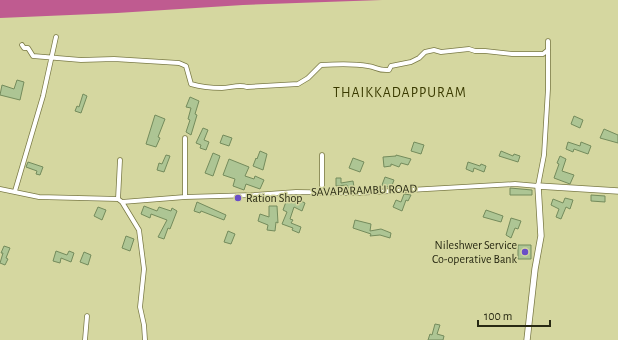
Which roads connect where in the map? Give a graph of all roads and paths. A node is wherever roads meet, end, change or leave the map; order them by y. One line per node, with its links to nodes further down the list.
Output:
1 (56, 37): 5 (street)
2 (548, 41): 4 (street)
3 (22, 45): 5 (street)
4 (548, 50): 5 (street); 9 (street)
5 (51, 57): 11 (street)
6 (185, 138): 14 (street)
7 (322, 155): 13 (street)
8 (120, 160): 15 (street)
9 (538, 186): 12 (main road); 13 (street, SAVAPARAMBU ROAD); 20 (main road)
10 (0, 189): 11 (street)
11 (15, 191): 15 (street)
12 (618, 191)
13 (322, 193): 14 (street, SAVAPARAMBU ROAD)
14 (185, 197): 16 (street, SAVAPARAMBU ROAD)
15 (118, 199): 16 (street)
16 (122, 202): 19 (street)
17 (87, 316): 18 (street)
18 (86, 340)
19 (145, 340)
20 (527, 340)

